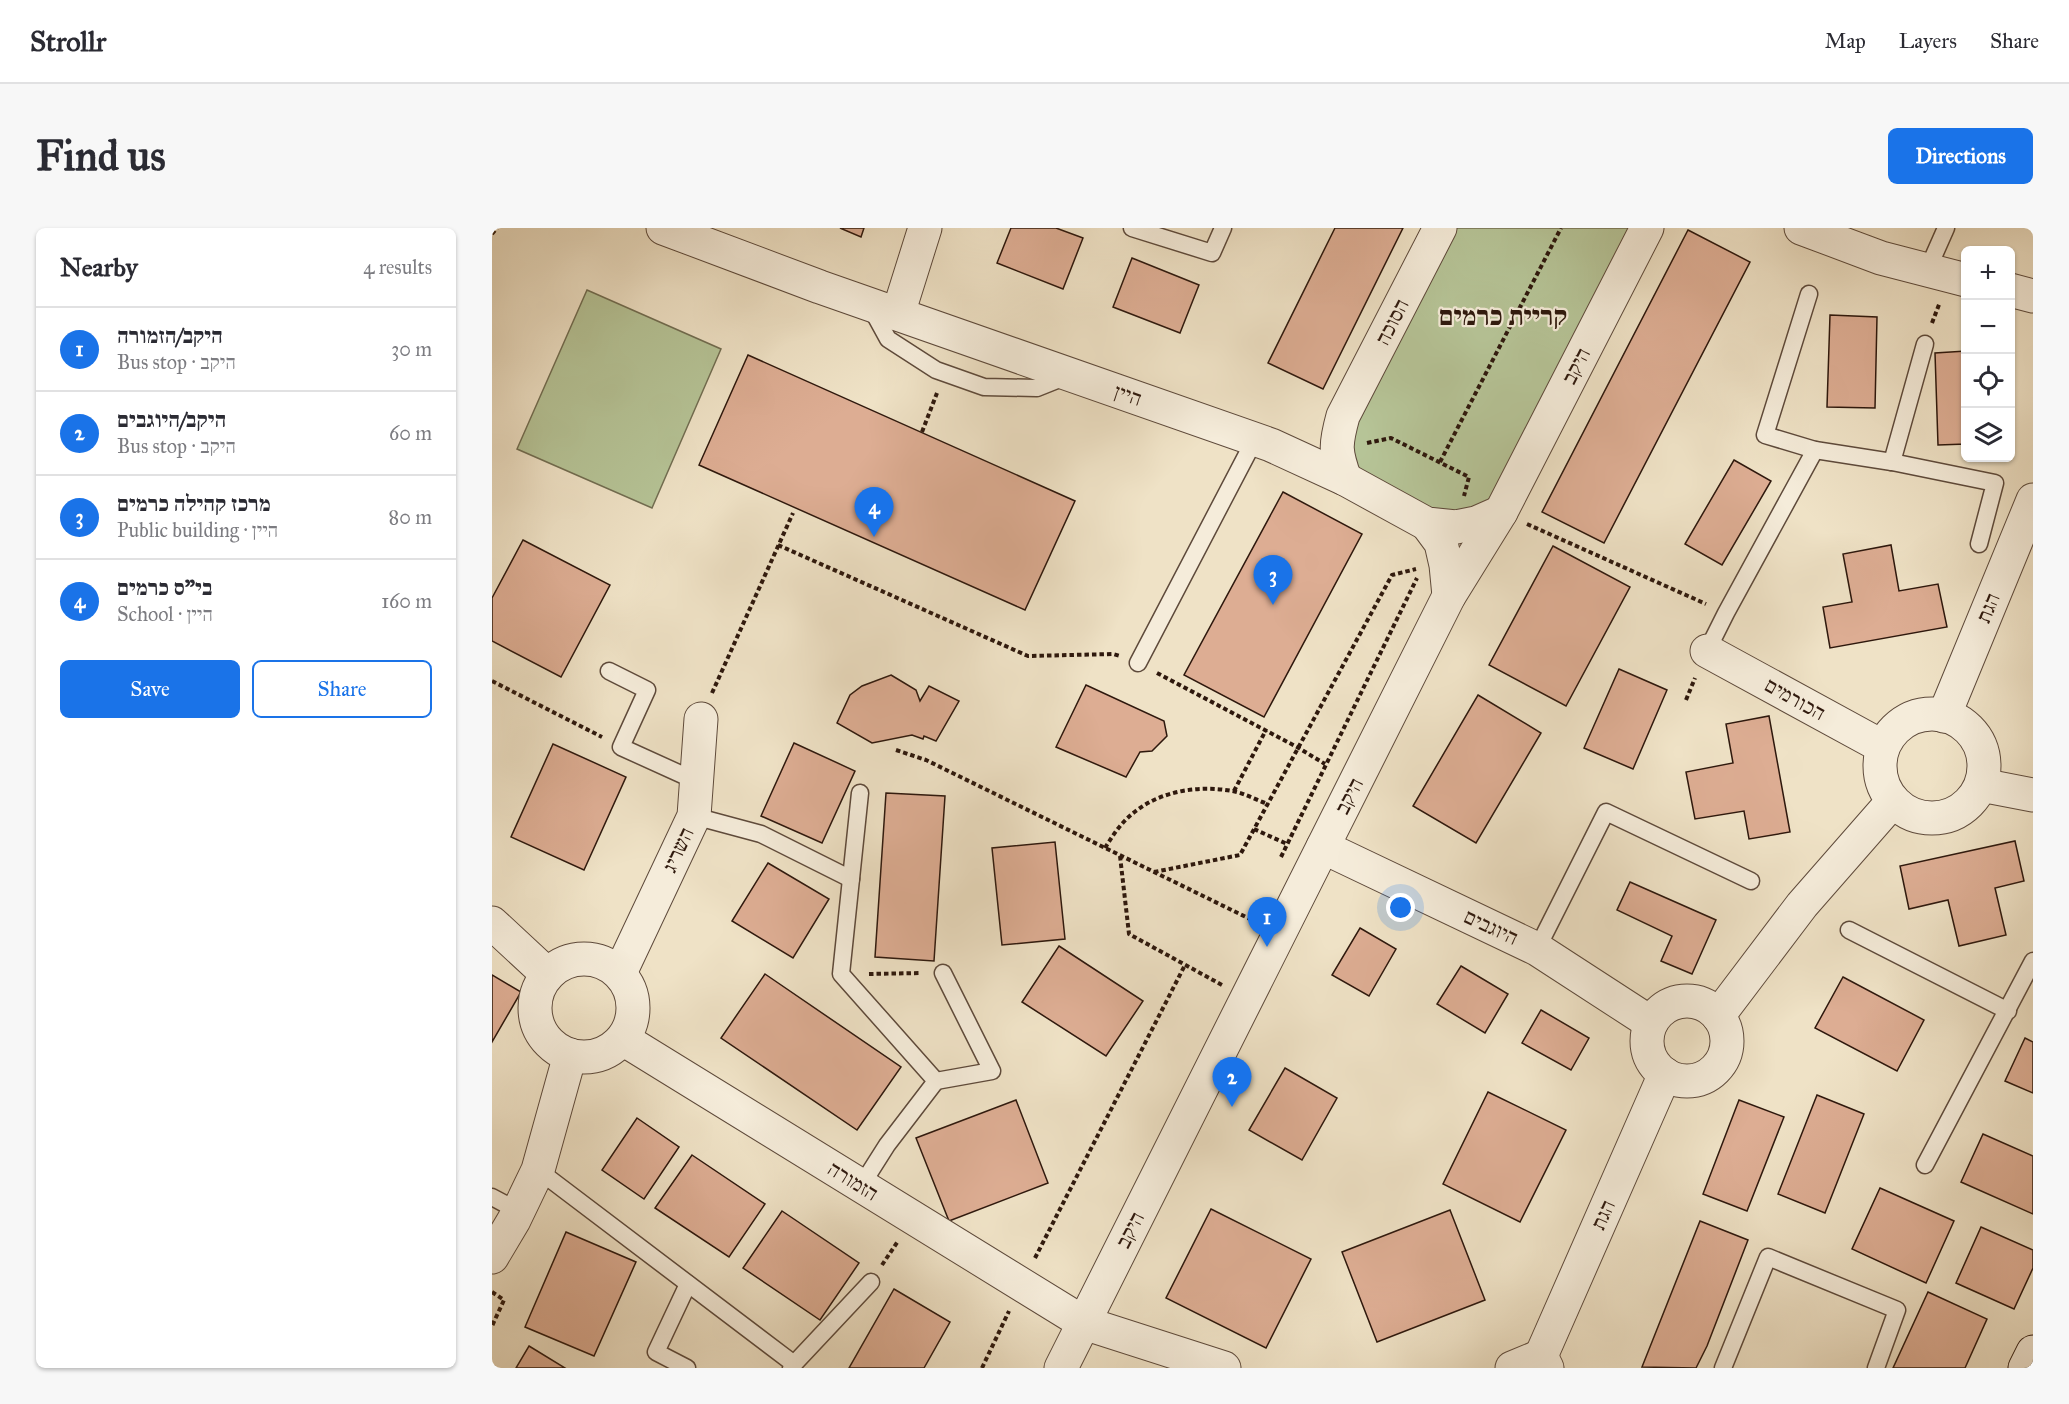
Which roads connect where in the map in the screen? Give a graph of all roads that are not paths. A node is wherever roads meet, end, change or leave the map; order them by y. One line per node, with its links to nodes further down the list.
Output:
1 (663, 228): 11 (street, היין)
2 (713, 228): 11 (street, היין)
3 (925, 228): 15 (street)
4 (1132, 228): 5 (lane)
5 (1223, 228)
6 (1440, 228): 18 (street, הסוכה)
7 (1647, 228): 24 (street, היקב)
8 (1801, 228): 10 (street)
9 (1946, 228): 10 (lane)
10 (1947, 275)
11 (820, 287): 15 (street, היין)
12 (2015, 291): 14 (street)
13 (1809, 294): 20 (lane)
14 (2033, 296)
15 (883, 309): 17 (street, היין); 17 (lane)
16 (1925, 344): 21 (lane)
17 (1071, 375): 19 (street, היין)
18 (1343, 416): 19 (street); 22 (street, הסוכה)
19 (1263, 442): 22 (street, היין); 29 (lane)
20 (1815, 450): 21 (lane); 28 (lane)
21 (1892, 462): 26 (lane)
22 (1341, 463): 25 (street, היין)
23 (2033, 500): 32 (street, הגת)
24 (1500, 512): 25 (street); 27 (street, היקב)
25 (1441, 525): 27 (street, היין)
26 (1979, 544)
27 (1449, 596): 40 (street, היקב)
28 (1707, 651): 33 (street, הכורמים)
29 (1138, 663)
30 (609, 671): 34 (lane)
31 (706, 706): 34 (street, השריג)
32 (1944, 716): 33 (street); 35 (street)
33 (1883, 747): 38 (street)
34 (696, 781): 39 (street, השריג)
35 (1981, 785): 37 (street); 38 (street)
36 (860, 792): 41 (lane)
37 (2033, 795)
38 (1893, 801): 51 (street)
39 (694, 816): 41 (lane); 47 (street, השריג)
40 (1320, 852): 45 (street, היוגבים); 64 (street, היקב)
41 (851, 879): 56 (lane)
42 (1750, 881): 45 (lane)
43 (492, 923): 49 (street)
44 (1849, 930): 50 (lane)
45 (1537, 949): 52 (street, היוגבים)
46 (2033, 961): 50 (lane)
47 (620, 973): 49 (street); 53 (street)
48 (943, 973): 56 (lane)
49 (547, 974): 54 (street)
50 (2007, 1011): 57 (lane)
51 (1718, 1016): 52 (street); 55 (street)
52 (1651, 1023): 55 (street)
53 (623, 1039): 54 (street); 59 (street, הזמורה)
54 (570, 1055): 58 (street)
55 (1665, 1074): 66 (street, הגת)
56 (936, 1081): 59 (lane)
57 (1925, 1165)
58 (538, 1170): 60 (street); 63 (lane)
59 (861, 1186): 64 (street, הזמורה)
60 (505, 1204): 61 (street)
61 (492, 1257)
62 (871, 1282): 67 (lane)
63 (688, 1284): 67 (lane); 68 (lane)
64 (1084, 1323): 69 (street, היקב); 70 (street, הזמורה)
65 (2033, 1352): 73 (street)
66 (1533, 1364)
67 (793, 1366)
68 (687, 1368)
69 (1061, 1368)
70 (1222, 1368)
71 (1723, 1368): 72 (lane)
72 (1876, 1368)
73 (2025, 1368)

